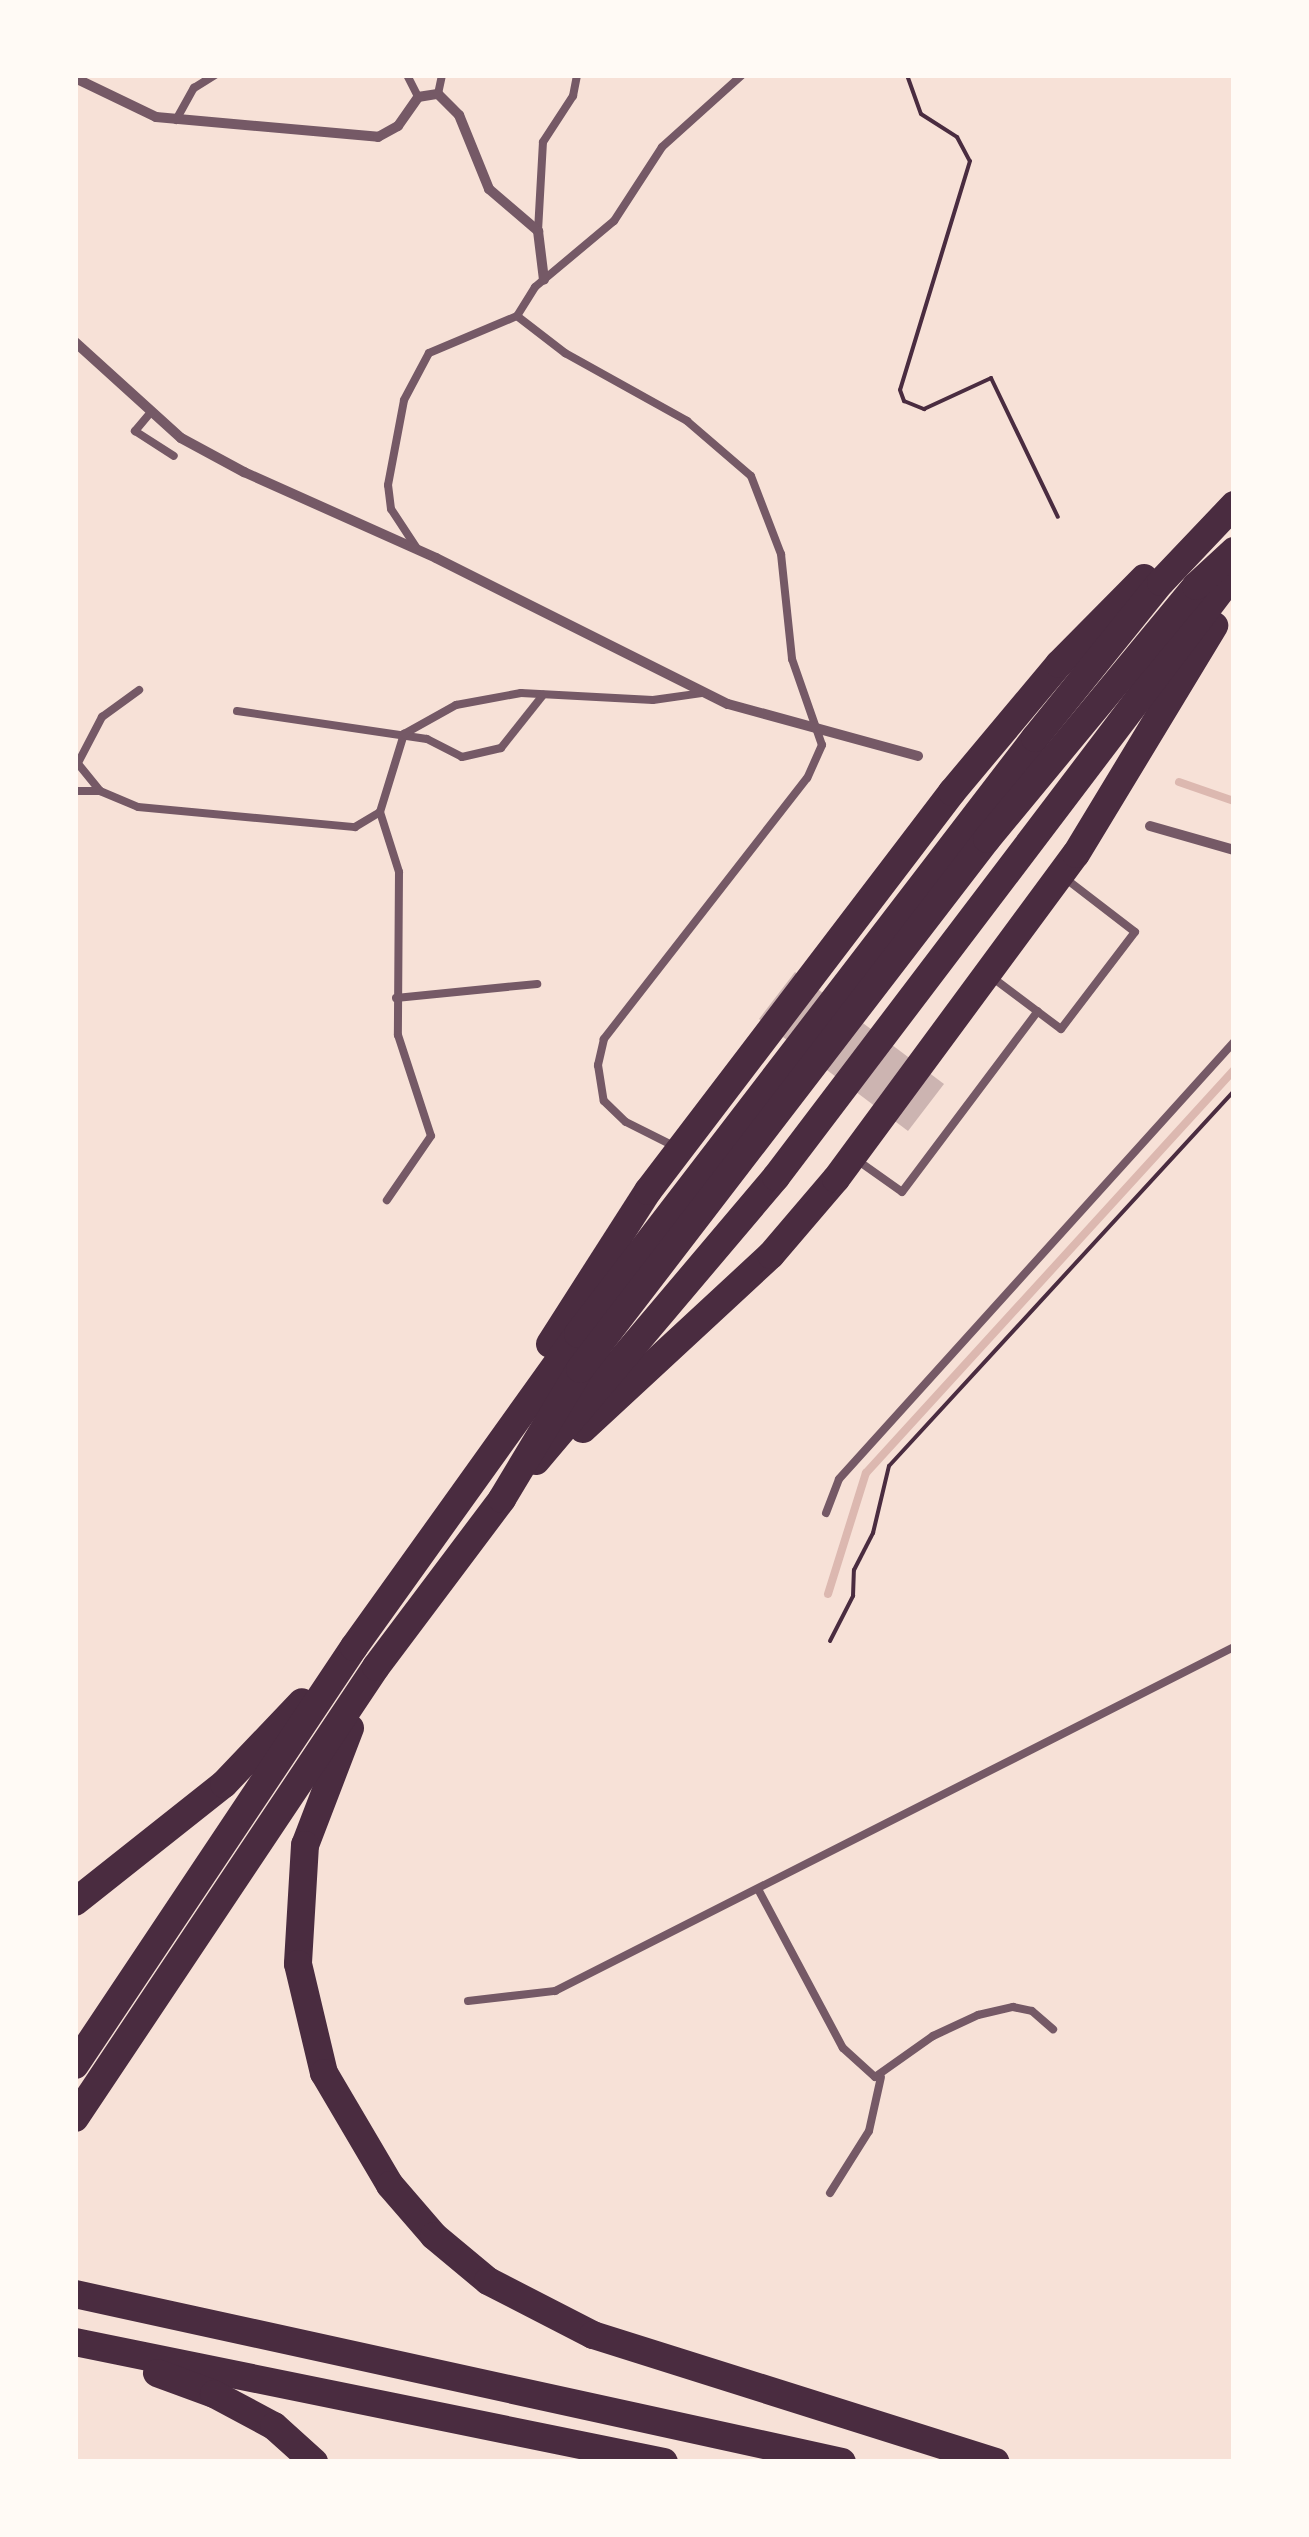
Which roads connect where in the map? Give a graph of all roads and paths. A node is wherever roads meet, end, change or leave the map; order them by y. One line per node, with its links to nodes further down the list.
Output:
1 (215, 75): 10 (lane)
2 (407, 75): 9 (lane)
3 (442, 75): 8 (lane)
4 (577, 75): 11 (lane)
5 (742, 75): 12 (lane)
6 (907, 75): 19 (path)
7 (81, 78): 10 (street)
8 (438, 94): 9 (street); 11 (street)
9 (418, 97): 10 (street)
10 (176, 120)
11 (538, 231): 12 (street)
12 (544, 280): 13 (lane)
13 (516, 316): 20 (lane); 28 (lane)
14 (75, 342): 15 (street)
15 (151, 412): 16 (lane); 20 (street)
16 (174, 456)
17 (1234, 496): 44 (highway)
18 (1234, 505): 47 (highway)
19 (1058, 518)
20 (418, 550): 25 (street)
21 (1234, 550): 48 (highway)
22 (1234, 574): 48 (highway)
23 (1234, 594): 37 (highway)
24 (139, 690): 31 (lane)
25 (702, 693): 26 (lane); 28 (street)
26 (544, 694): 29 (lane); 29 (lane)
27 (237, 711): 29 (lane)
28 (817, 730): 30 (street); 44 (lane)
29 (404, 734): 34 (lane)
30 (918, 756)
31 (77, 760): 33 (lane)
32 (75, 791): 33 (lane)
33 (100, 791): 34 (lane)
34 (380, 812): 40 (lane)
35 (1150, 826): 36 (street)
36 (1234, 850)
37 (1062, 875): 38 (highway); 41 (lane)
38 (990, 975): 41 (lane); 45 (highway)
39 (537, 984): 40 (lane)
40 (396, 998): 46 (lane)
41 (1038, 1012): 45 (lane)
42 (1234, 1042): 49 (lane)
43 (1234, 1090): 50 (path)
44 (680, 1149): 47 (highway)
45 (852, 1157): 48 (highway)
46 (387, 1200)
47 (502, 1440): 51 (highway)
48 (502, 1499): 53 (highway)
49 (826, 1512)
50 (830, 1640)
51 (354, 1647): 55 (highway); 58 (highway)
52 (1234, 1647): 54 (lane)
53 (376, 1667): 60 (highway); 67 (highway)
54 (758, 1889): 56 (lane); 59 (lane)
55 (75, 1902)
56 (468, 2002)
57 (1053, 2029): 59 (lane)
58 (75, 2065)
59 (882, 2077): 61 (lane)
60 (75, 2118)
61 (830, 2193)
62 (75, 2294): 66 (highway)
63 (75, 2343): 64 (highway); 65 (highway)
64 (314, 2462)
65 (664, 2462)
66 (842, 2462)
67 (995, 2462)

